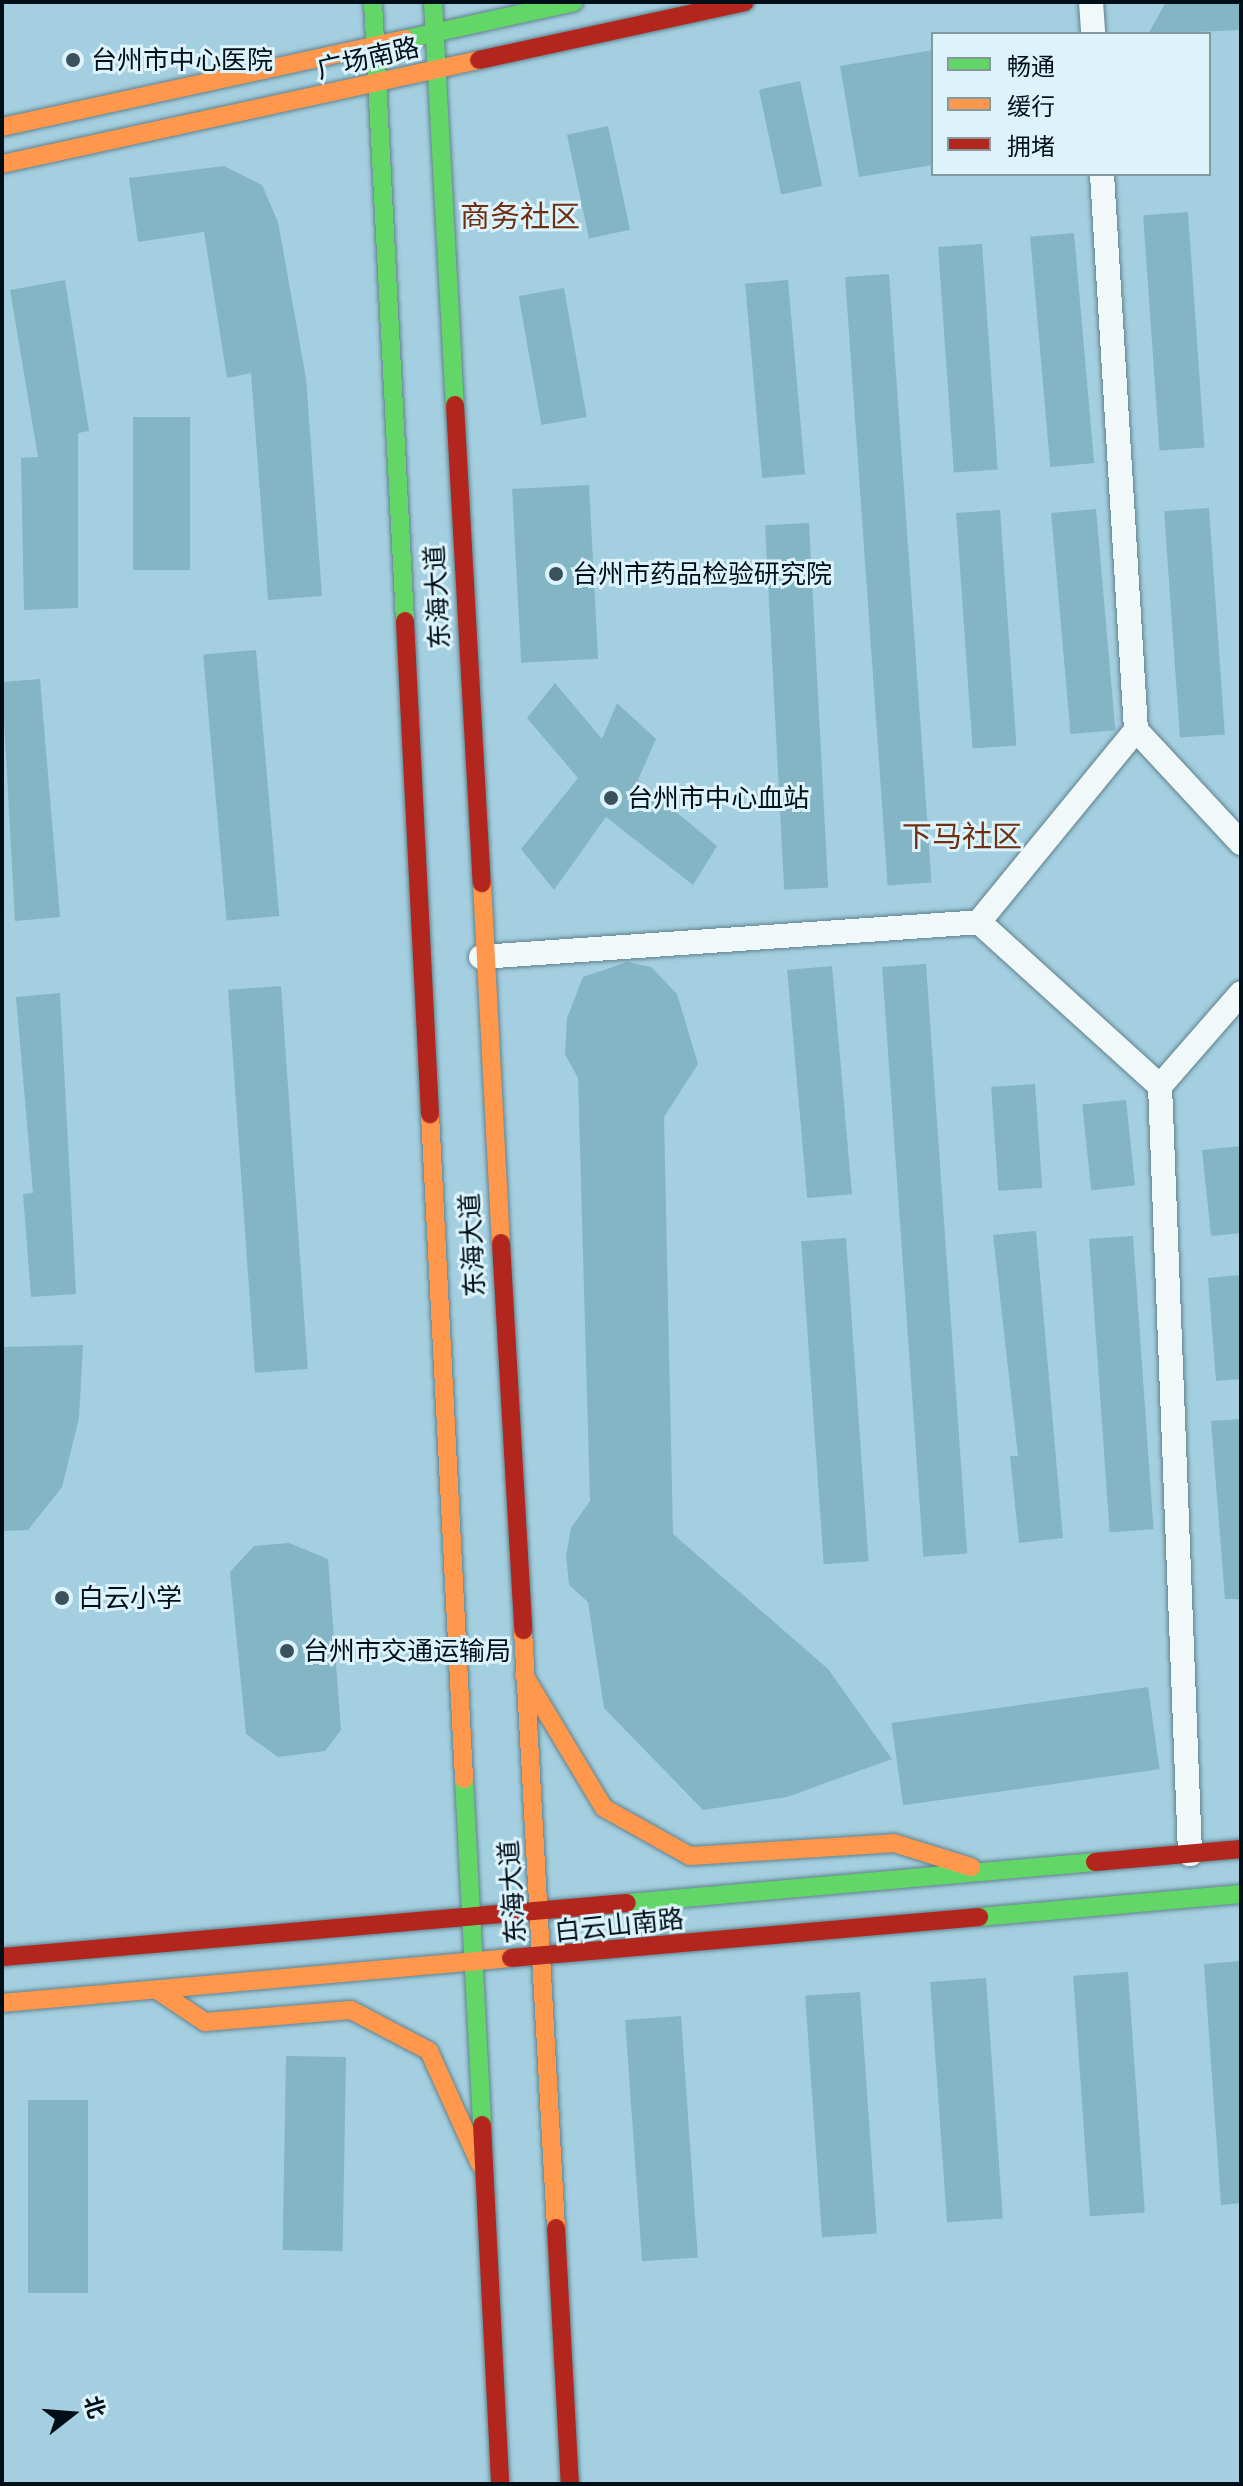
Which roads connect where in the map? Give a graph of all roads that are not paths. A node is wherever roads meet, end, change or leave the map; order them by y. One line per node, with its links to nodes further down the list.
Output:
1 (373, 2): 8 (main road, 东海大道)
2 (433, 2): 7 (main road, 东海大道)
3 (574, 2): 7 (main road, 广场南路)
4 (745, 2): 9 (main road, 广场南路)
5 (1091, 2): 6 (street)
6 (1093, 32)
7 (436, 33): 8 (main road, 广场南路); 9 (main road, 东海大道)
8 (376, 48): 10 (main road, 东海大道); 11 (main road, 广场南路)
9 (436, 69): 10 (main road, 广场南路); 17 (main road, 东海大道)
10 (380, 83): 12 (main road, 广场南路); 26 (main road, 东海大道)
11 (2, 127)
12 (2, 164)
13 (1102, 176): 14 (street)
14 (1136, 730): 15 (street); 16 (street)
15 (1241, 843)
16 (979, 922): 17 (street); 19 (street)
17 (481, 957): 20 (main road, 东海大道)
18 (1241, 993): 19 (street)
19 (1160, 1086): 22 (street)
20 (523, 1673): 23 (main road); 25 (main road, 东海大道)
21 (1241, 1849): 22 (main road, 白云山南路)
22 (1190, 1854): 23 (main road, 白云山南路)
23 (986, 1872): 25 (main road, 白云山南路)
24 (1241, 1894): 28 (main road, 白云山南路)
25 (539, 1911): 26 (main road, 白云山南路); 28 (main road, 东海大道)
26 (469, 1918): 27 (main road, 白云山南路); 29 (main road, 东海大道)
27 (2, 1957)
28 (542, 1958): 29 (main road, 白云山南路); 34 (main road, 东海大道)
29 (470, 1966): 30 (main road, 白云山南路); 32 (main road, 东海大道)
30 (157, 1990): 31 (main road, 白云山南路); 32 (main road)
31 (2, 2003)
32 (484, 2173): 33 (main road, 东海大道)
33 (500, 2484)
34 (570, 2484)

